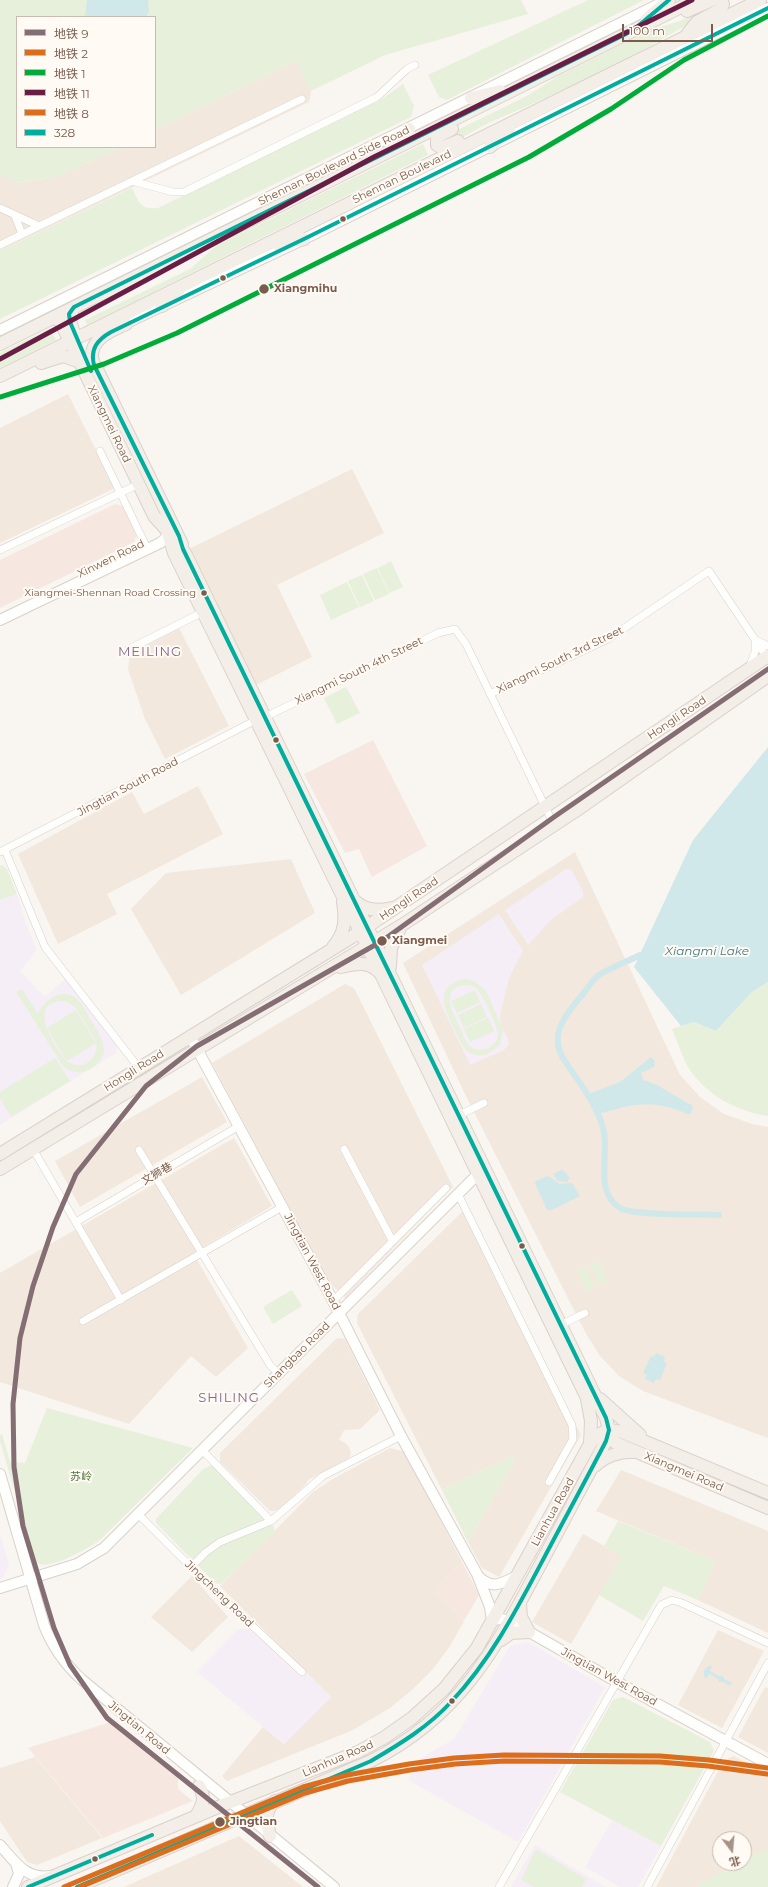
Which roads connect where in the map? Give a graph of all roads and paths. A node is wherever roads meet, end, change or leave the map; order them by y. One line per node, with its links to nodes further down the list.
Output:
1 (668, 0): 10 (main road); 14 (main road, Shennan Boulevard Side Road)
2 (695, 0): 9 (main road)
3 (712, 0): 9 (main road)
4 (720, 0): 11 (main road)
5 (760, 0): 7 (main road, Shennan Boulevard)
6 (767, 0): 7 (main road)
7 (748, 6): 11 (main road, Shennan Boulevard)
8 (768, 8): 19 (main road)
9 (659, 18): 10 (main road)
10 (632, 31): 13 (main road)
11 (679, 40): 16 (main road, Shennan Boulevard)
12 (416, 65): 21 (street)
13 (522, 86): 14 (main road); 17 (main road); 20 (main road)
14 (471, 98): 18 (main road, Shennan Boulevard Side Road)
15 (302, 99): 21 (street)
16 (519, 120): 17 (main road, Shennan Boulevard); 19 (main road)
17 (503, 128): 28 (main road, Shennan Boulevard)
18 (409, 129): 20 (main road); 34 (main road, Shennan Boulevard Side Road)
19 (490, 147): 26 (main road)
20 (383, 154): 31 (main road)
21 (132, 181): 24 (street)
22 (0, 208): 23 (street)
23 (15, 216): 24 (street); 25 (street)
24 (39, 226): 25 (street)
25 (22, 234): 27 (street)
26 (304, 239): 28 (main road); 30 (main road)
27 (0, 245)
28 (262, 246): 29 (main road, Shennan Boulevard)
29 (189, 282): 30 (main road); 35 (main road, Shennan Boulevard)
30 (162, 306): 33 (main road)
31 (74, 307): 32 (main road); 36 (main road, Xiangmei Road)
32 (52, 318): 36 (main road, Xiangmei Road); 37 (main road)
33 (126, 324): 35 (main road); 47 (main road)
34 (0, 330)
35 (90, 331): 36 (main road, Shennan Boulevard)
36 (73, 340): 38 (main road, Xiangmei Road); 39 (main road, Shennan Boulevard)
37 (0, 344)
38 (83, 363): 40 (main road); 42 (main road, Xiangmei Road); 44 (main road, Xiangmei Road)
39 (0, 376)
40 (0, 381)
41 (100, 451): 43 (street)
42 (139, 484): 43 (street); 44 (main road, Xiangmei Road)
43 (120, 493): 46 (street); 48 (street)
44 (168, 532): 45 (main road, Xiangmei Road); 46 (main road, Xinwen Road); 47 (main road, Xiangmei Road)
45 (165, 544): 46 (main road, Xinwen Road); 49 (main road, Xiangmei Road)
46 (146, 546): 50 (main road, Xinwen Road); 51 (main road, Xinwen Road)
47 (183, 549): 58 (main road, Xiangmei Road)
48 (0, 550)
49 (203, 612): 53 (street); 58 (main road, Xiangmei Road)
50 (0, 614)
51 (0, 620)
52 (755, 639): 54 (street); 54 (street); 55 (street); 57 (street, Xiangmi South 3rd Street)
53 (129, 648)
54 (768, 655): 55 (main road, Hongli Road)
55 (747, 670): 59 (main road, Hongli Road)
56 (768, 676): 60 (main road, Hongli Road)
57 (490, 694): 58 (street, Xiangmi South 4th Street); 59 (street)
58 (261, 718): 61 (street, Jingtian South Road); 62 (main road, Xiangmei Road); 63 (main road, Xiangmei Road)
59 (545, 807): 60 (street); 64 (main road, Hongli Road)
60 (554, 825): 65 (main road, Hongli Road)
61 (2, 851): 73 (street)
62 (339, 888): 66 (main road, Xiangmei Road); 68 (main road)
63 (355, 900): 64 (main road); 66 (main road, Xiangmei Road)
64 (398, 905): 66 (main road, Hongli Road)
65 (402, 925): 67 (main road, Hongli Road); 70 (main road)
66 (364, 929): 67 (main road, Xiangmei Road); 68 (main road, Hongli Road)
67 (372, 944): 69 (main road, Hongli Road); 70 (main road, Xiangmei Road)
68 (330, 950): 71 (main road, Hongli Road)
69 (327, 971): 70 (main road); 72 (main road, Hongli Road)
70 (387, 976): 75 (main road, Xiangmei Road); 82 (main road, Xiangmei Road)
71 (190, 1036): 72 (main road, Jingtian West Road); 73 (main road, Hongli Road)
72 (197, 1050): 76 (main road, Jingtian West Road); 77 (main road, Hongli Road)
73 (139, 1068): 80 (main road, Hongli Road)
74 (484, 1103): 75 (street)
75 (459, 1115): 82 (main road, Xiangmei Road)
76 (239, 1126): 83 (street, 文狮巷); 86 (main road, Jingtian West Road)
77 (33, 1149): 81 (main road, Hongli Road); 87 (street)
78 (344, 1149): 88 (street)
79 (139, 1150): 83 (street)
80 (0, 1154)
81 (0, 1169)
82 (481, 1171): 85 (main road, Shangbao Road); 95 (main road, Xiangmei Road)
83 (155, 1176): 87 (street, 文狮巷); 89 (street)
84 (446, 1188): 88 (street)
85 (458, 1194): 93 (main road, Shangbao Road); 107 (street)
86 (282, 1208): 89 (street); 91 (main road, Jingtian West Road)
87 (76, 1222): 90 (street)
88 (392, 1240): 91 (street)
89 (202, 1254): 90 (street); 96 (street)
90 (121, 1300): 94 (street)
91 (333, 1301): 93 (main road, Jingtian West Road)
92 (585, 1313): 95 (street)
93 (339, 1314): 96 (main road, Shangbao Road); 100 (main road, Jingtian West Road)
94 (83, 1321)
95 (557, 1326): 97 (main road, Xiangmei Road); 98 (main road, Xiangmei Road)
96 (279, 1374): 103 (main road, Shangbao Road)
97 (591, 1387): 99 (main road, Xiangmei Road); 102 (main road)
98 (587, 1399): 99 (main road, Xiangmei Road); 101 (main road)
99 (607, 1433): 101 (main road, Lianhua Road); 102 (main road, Xiangmei Road); 104 (main road, Xiangmei Road); 105 (main road, Lianhua Road)
100 (401, 1436): 114 (street); 116 (main road, Jingtian West Road)
101 (590, 1444): 110 (main road, Lianhua Road)
102 (658, 1446): 108 (main road, Xiangmei Road)
103 (202, 1450): 113 (main road, Shangbao Road); 114 (street)
104 (638, 1452): 105 (main road); 111 (main road, Xiangmei Road)
105 (590, 1472): 112 (main road, Lianhua Road)
106 (0, 1474): 118 (main road, Jingtian Road)
107 (549, 1482)
108 (768, 1493)
109 (0, 1498): 118 (main road, Jingtian Road)
110 (557, 1505): 112 (main road); 117 (main road, Lianhua Road)
111 (768, 1508)
112 (568, 1512): 120 (main road, Lianhua Road)
113 (138, 1514): 115 (street, Jingcheng Road); 118 (main road, Shangbao Road)
114 (271, 1521): 115 (street)
115 (191, 1567): 127 (street, Jingcheng Road)
116 (477, 1574): 117 (main road, Jingtian West Road); 121 (main road, Jingtian West Road)
117 (517, 1576): 121 (main road, Lianhua Road)
118 (27, 1580): 119 (main road, Shangbao Road); 132 (main road, Jingtian Road); 134 (main road, Jingtian Road)
119 (0, 1588)
120 (520, 1604): 122 (main road, Lianhua Road); 123 (main road)
121 (492, 1620): 122 (main road, Jingtian West Road); 134 (main road, Lianhua Road)
122 (510, 1621): 123 (main road, Jingtian West Road); 124 (main road, Lianhua Road)
123 (530, 1632): 124 (main road); 129 (main road, Jingtian West Road)
124 (497, 1643): 133 (main road, Lianhua Road)
125 (768, 1643): 129 (street)
126 (768, 1663): 128 (street)
127 (302, 1672)
128 (765, 1674): 130 (street)
129 (617, 1682): 130 (main road, Jingtian West Road); 146 (street)
130 (726, 1740): 131 (main road, Jingtian West Road); 147 (street)
131 (768, 1764)
132 (199, 1786): 134 (main road, Jingtian Road); 136 (main road)
133 (275, 1801): 135 (main road, Lianhua Road); 137 (main road)
134 (227, 1804): 135 (main road, Jingtian Road); 136 (main road, Lianhua Road)
135 (241, 1815): 137 (main road, Jingtian Road); 143 (main road, Lianhua Road); 144 (main road, Jingtian Road)
136 (196, 1816): 140 (main road, Lianhua Road)
137 (270, 1836): 145 (main road, Jingtian Road)
138 (0, 1845): 139 (main road)
139 (16, 1863): 140 (main road); 141 (main road)
140 (56, 1875): 142 (main road, Lianhua Road)
141 (13, 1887)
142 (28, 1887)
143 (76, 1887)
144 (324, 1887)
145 (334, 1887)
146 (499, 1887)
147 (647, 1887)

